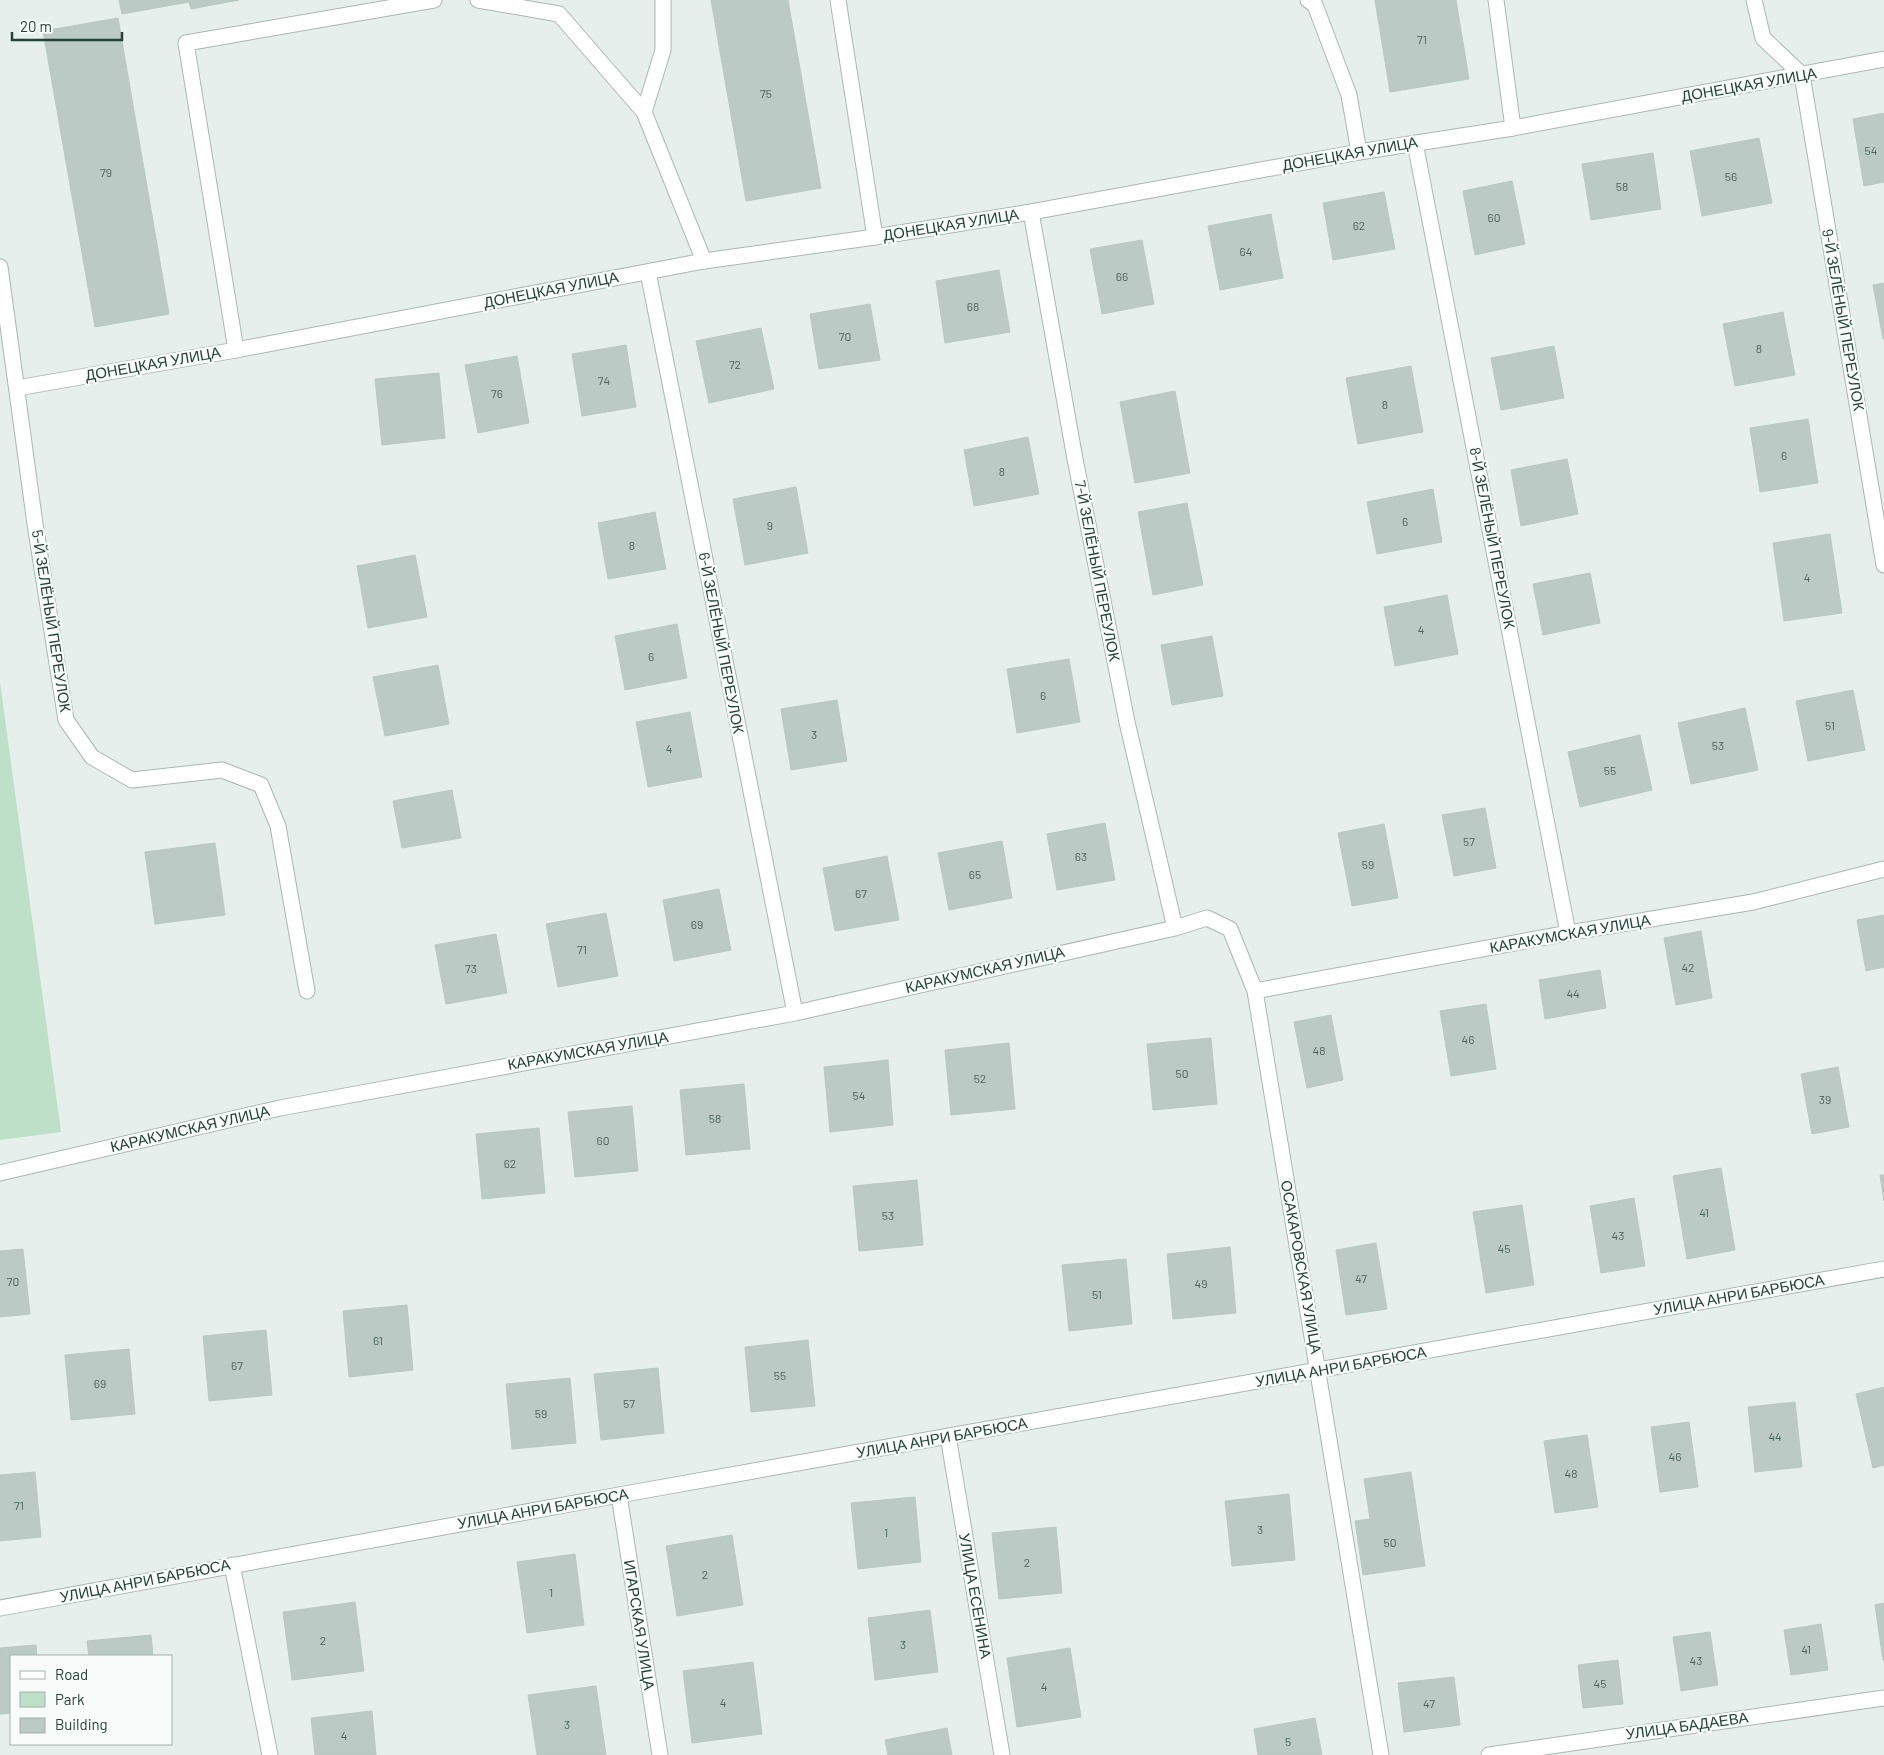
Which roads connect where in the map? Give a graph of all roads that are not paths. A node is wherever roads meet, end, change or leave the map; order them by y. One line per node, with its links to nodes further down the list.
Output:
1 (434, 0): 19 (street)
2 (478, 0): 10 (street)
3 (663, 0): 10 (street)
4 (838, 0): 15 (street)
5 (1308, 0): 13 (street)
6 (1496, 0): 11 (street)
7 (1754, 0): 9 (street)
8 (1884, 59): 9 (street, ДОНЕЦКАЯ УЛИЦА)
9 (1802, 75): 11 (street, ДОНЕЦКАЯ УЛИЦА); 21 (street, 9-Й ЗЕЛЁНЫЙ ПЕРЕУЛОК)
10 (644, 112): 16 (street)
11 (1513, 128): 12 (street, ДОНЕЦКАЯ УЛИЦА)
12 (1415, 143): 13 (street, ДОНЕЦКАЯ УЛИЦА); 24 (street, 8-Й ЗЕЛЁНЫЙ ПЕРЕУЛОК)
13 (1359, 152): 14 (street, ДОНЕЦКАЯ УЛИЦА)
14 (1031, 212): 15 (street, ДОНЕЦКАЯ УЛИЦА); 23 (street, 7-Й ЗЕЛЁНЫЙ ПЕРЕУЛОК)
15 (875, 237): 16 (street, ДОНЕЦКАЯ УЛИЦА)
16 (704, 261): 18 (street, ДОНЕЦКАЯ УЛИЦА)
17 (0, 267): 20 (street, 5-Й ЗЕЛЁНЫЙ ПЕРЕУЛОК)
18 (648, 272): 19 (street, ДОНЕЦКАЯ УЛИЦА); 27 (street, 6-Й ЗЕЛЁНЫЙ ПЕРЕУЛОК)
19 (236, 350): 20 (street, ДОНЕЦКАЯ УЛИЦА)
20 (17, 388): 26 (street, 5-Й ЗЕЛЁНЫЙ ПЕРЕУЛОК)
21 (1884, 565)
22 (1884, 869): 24 (street, КАРАКУМСКАЯ УЛИЦА)
23 (1175, 928): 25 (street, ОСАКАРОВСКАЯ УЛИЦА); 27 (street, КАРАКУМСКАЯ УЛИЦА)
24 (1568, 934): 25 (street, КАРАКУМСКАЯ УЛИЦА)
25 (1255, 991): 30 (street, ОСАКАРОВСКАЯ УЛИЦА)
26 (307, 992)
27 (795, 1013): 28 (street, КАРАКУМСКАЯ УЛИЦА)
28 (0, 1173)
29 (1884, 1269): 30 (street, УЛИЦА АНРИ БАРБЮСА)
30 (1318, 1371): 31 (street, УЛИЦА АНРИ БАРБЮСА); 39 (street, ОСАКАРОВСКАЯ УЛИЦА)
31 (948, 1436): 32 (street, УЛИЦА АНРИ БАРБЮСА); 38 (street, УЛИЦА ЕСЕНИНА)
32 (619, 1495): 33 (street, УЛИЦА АНРИ БАРБЮСА); 37 (street, ИГАРСКАЯ УЛИЦА)
33 (232, 1565): 34 (street, УЛИЦА АНРИ БАРБЮСА); 36 (street)
34 (0, 1608)
35 (1884, 1698): 40 (street, УЛИЦА БАДАЕВА)
36 (270, 1755)
37 (660, 1755)
38 (1002, 1755)
39 (1381, 1755)
40 (1489, 1755)

